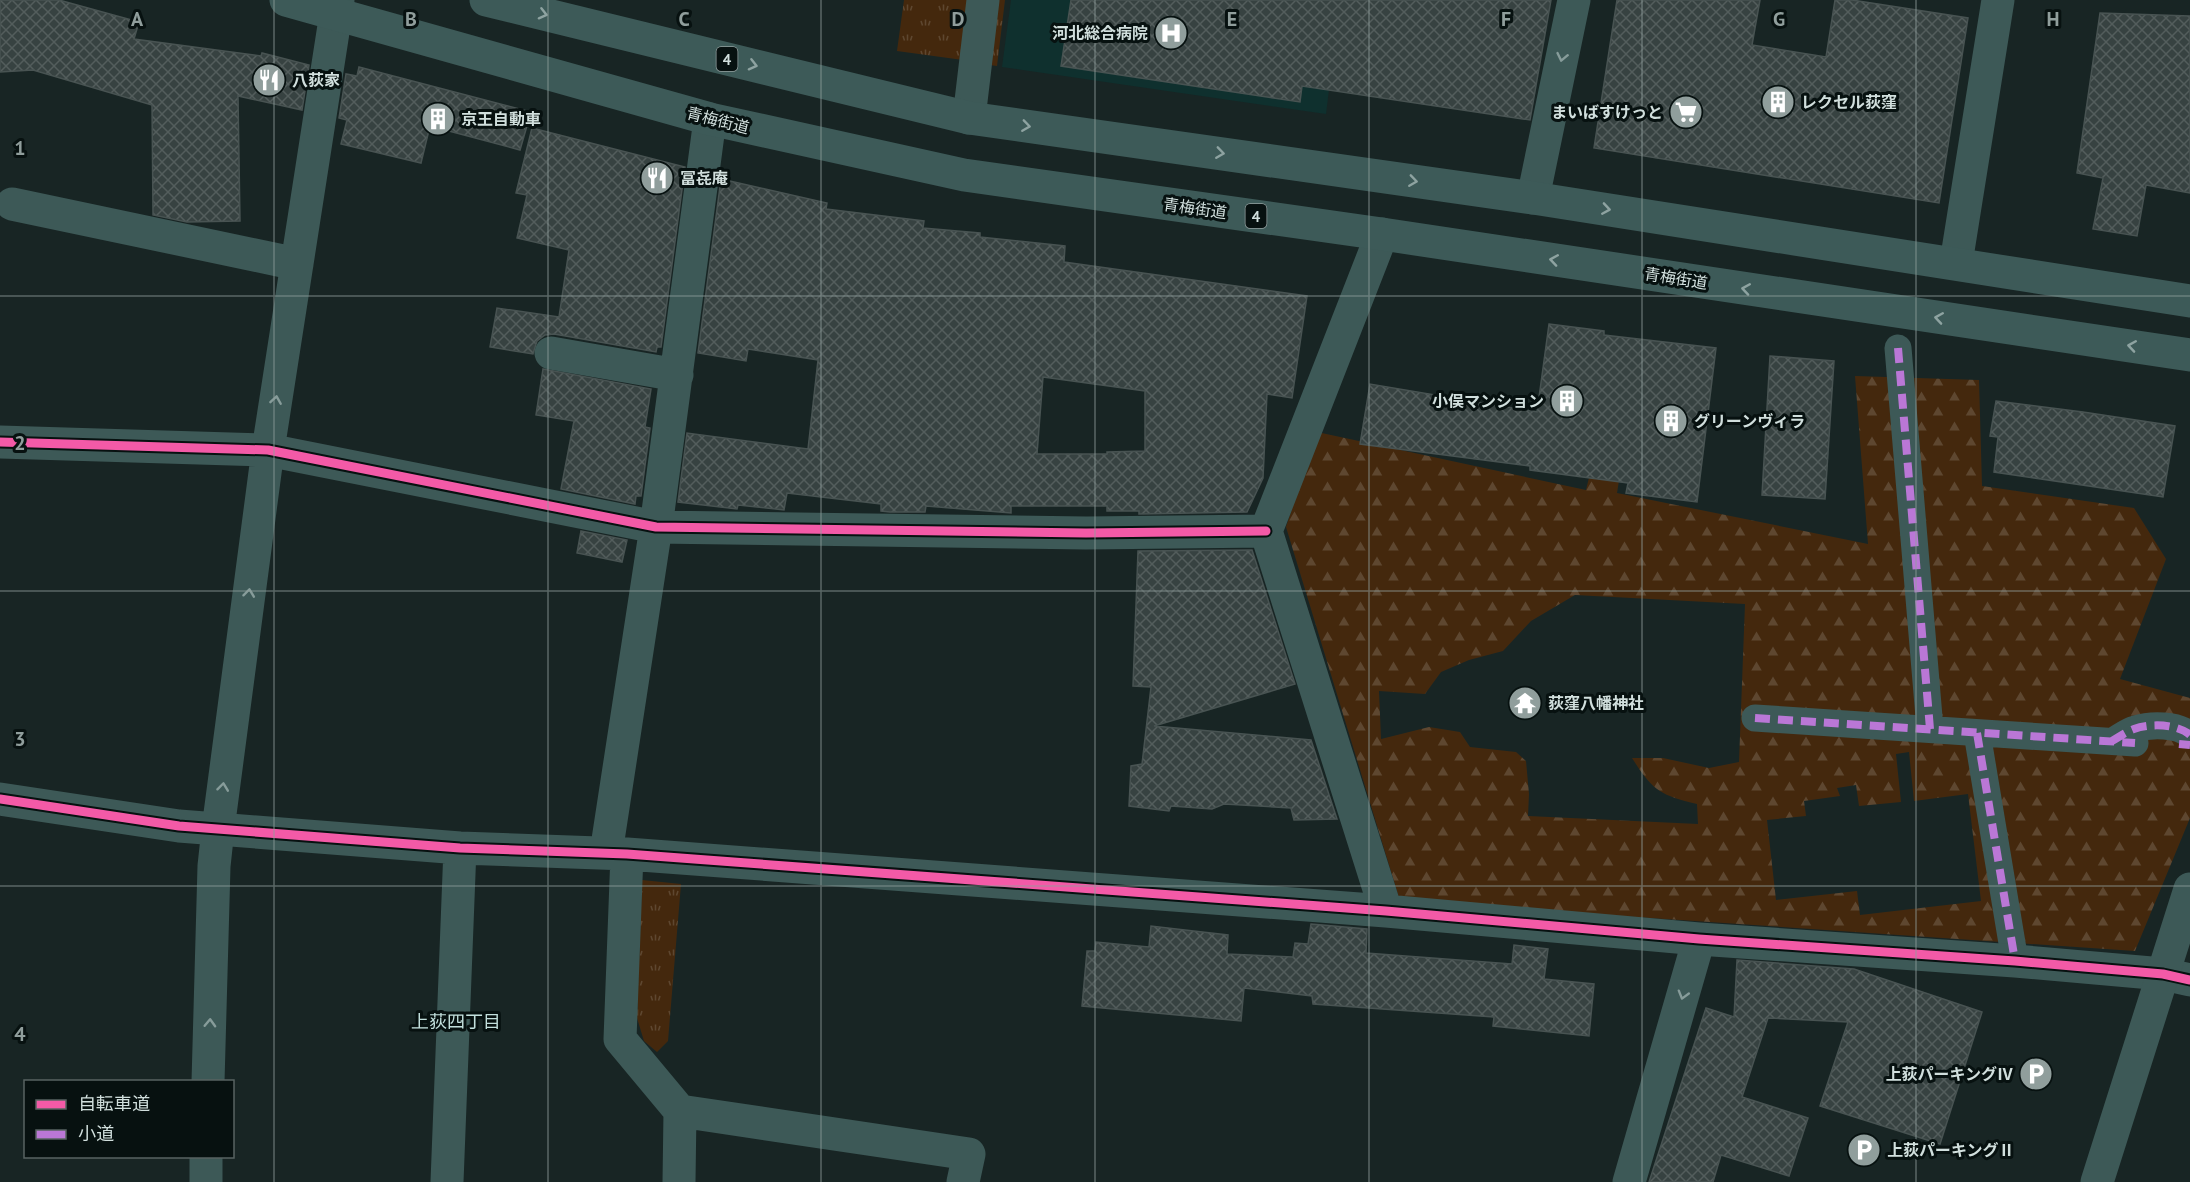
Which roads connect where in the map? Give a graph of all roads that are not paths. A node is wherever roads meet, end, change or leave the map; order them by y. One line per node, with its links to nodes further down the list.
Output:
1 (286, 0): 6 (main road, 青梅街道 / 4)
2 (486, 0): 7 (main road, 4, one-way to 7)
3 (983, 0): 7 (street)
4 (1574, 0): 9 (street, one-way to 9)
5 (1998, 0): 12 (street)
6 (336, 7): 8 (main road, 青梅街道 / 4); 13 (street)
7 (969, 118): 9 (main road, 4, one-way to 9)
8 (710, 119): 11 (main road, 青梅街道 / 4); 18 (street)
9 (1533, 198): 12 (main road, 4, one-way to 12)
10 (12, 204): 13 (street)
11 (1382, 234): 17 (main road, 青梅街道 / 4, one-way to 11); 22 (street)
12 (1956, 263): 14 (main road, 4)
13 (297, 264): 20 (street, one-way to 13)
14 (2190, 300)
15 (1898, 348): 24 (street)
16 (551, 353): 18 (street)
17 (2190, 355)
18 (677, 375): 21 (street)
19 (0, 442): 20 (street)
20 (268, 450): 21 (street); 28 (street, one-way to 20)
21 (656, 527): 22 (street); 30 (street)
22 (1266, 531): 32 (street)
23 (1755, 718): 24 (street)
24 (1930, 729): 25 (street)
25 (1977, 733): 26 (street); 34 (street)
26 (2186, 741)
27 (0, 799): 28 (street)
28 (218, 828): 29 (street); 36 (street, one-way to 28)
29 (460, 848): 30 (street); 40 (street)
30 (617, 854): 32 (street); 37 (street)
31 (2190, 889): 35 (street)
32 (1386, 911): 33 (street)
33 (1699, 939): 34 (street); 43 (street, one-way to 43)
34 (2015, 961): 35 (street)
35 (2176, 977): 44 (street)
36 (208, 1080)
37 (680, 1111): 41 (street); 42 (street)
38 (206, 1158): 39 (street)
39 (206, 1182)
40 (447, 1182)
41 (679, 1182)
42 (963, 1182)
43 (1629, 1182)
44 (2097, 1182)

